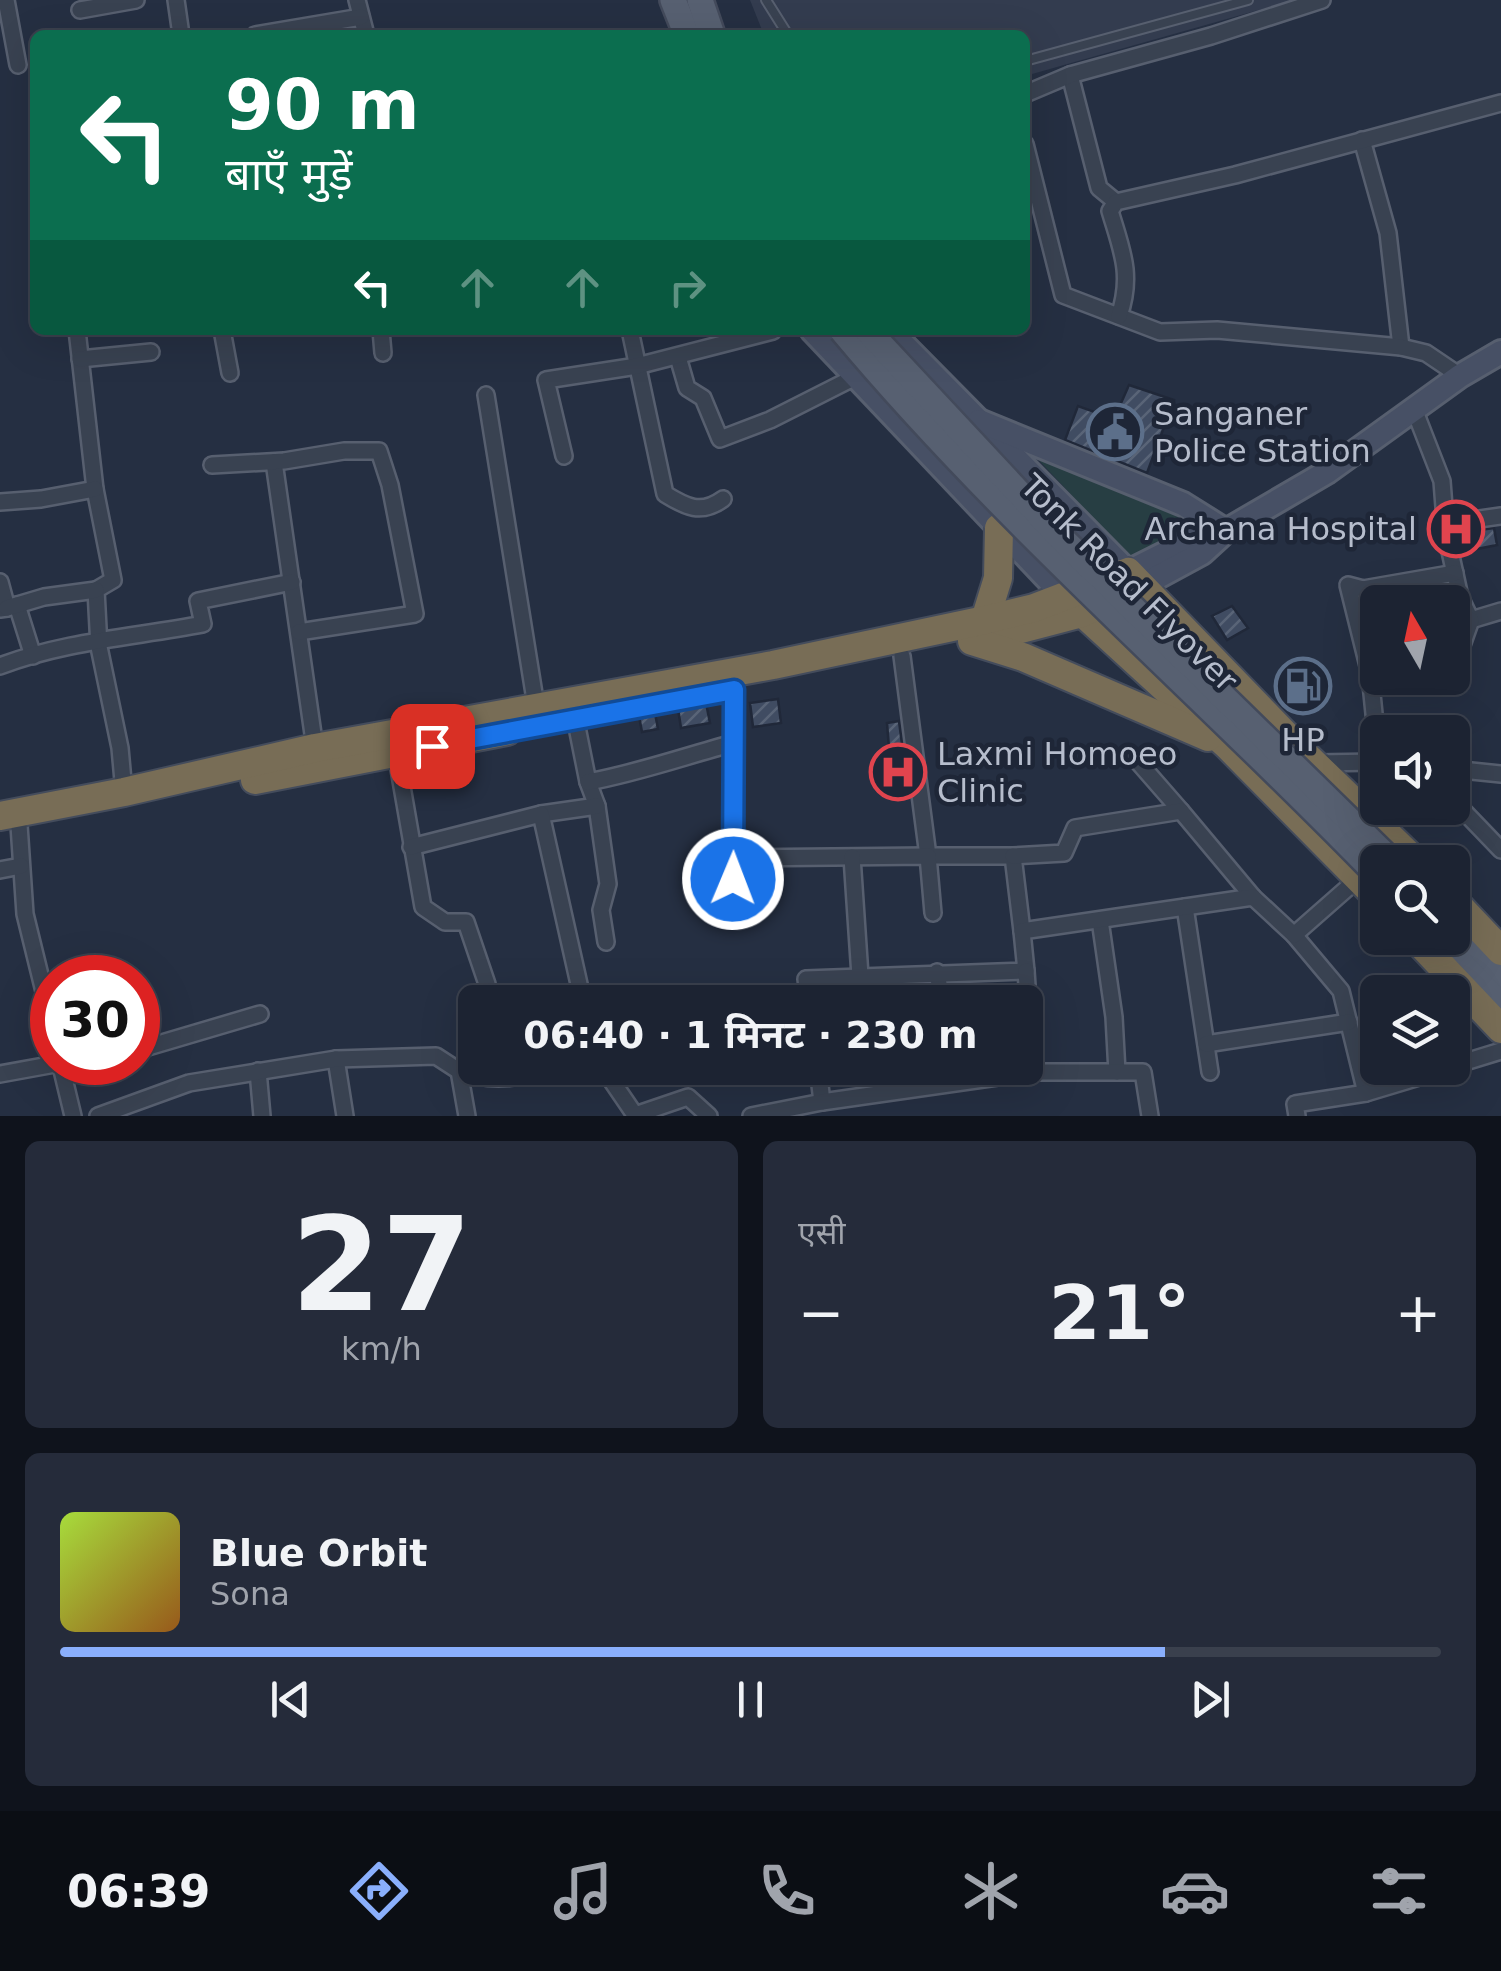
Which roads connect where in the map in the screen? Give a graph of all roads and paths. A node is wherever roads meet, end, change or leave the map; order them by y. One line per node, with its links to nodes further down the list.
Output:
1 (6, 0): 17 (street)
2 (136, 0): 9 (street)
3 (176, 0): 12 (street)
4 (357, 0): 10 (street)
5 (673, 0): 11 (main road)
6 (766, 0): 15 (lane)
7 (1248, 0): 16 (lane)
8 (1322, 0): 18 (street)
9 (80, 10)
10 (362, 18): 13 (street); 14 (street)
11 (700, 27)
12 (180, 30)
13 (287, 30)
14 (365, 30)
15 (785, 30)
16 (1030, 60)
17 (18, 65)
18 (1070, 75): 19 (street); 23 (street)
19 (1030, 92)
20 (1501, 103): 21 (street)
21 (1362, 140): 23 (street); 34 (street)
22 (1030, 164): 24 (street)
23 (1116, 202): 24 (street)
24 (1119, 316): 34 (street)
25 (78, 335): 39 (street)
26 (223, 335): 41 (street)
27 (381, 335): 36 (street)
28 (631, 335): 40 (street)
29 (762, 335): 38 (street)
30 (817, 335): 42 (street)
31 (846, 335): 105 (main road, Tonk Road Flyover, bridge)
32 (871, 335): 95 (main road, Tonk Road Flyover, bridge)
33 (894, 335): 46 (street)
34 (1401, 347): 43 (street)
35 (151, 352): 39 (street)
36 (382, 352)
37 (1501, 352): 43 (street)
38 (678, 356): 40 (street); 42 (street)
39 (80, 359): 50 (street)
40 (637, 366): 47 (street); 51 (street)
41 (230, 374)
42 (857, 376): 55 (street)
43 (1460, 376): 45 (street)
44 (486, 395): 76 (street)
45 (1414, 409): 54 (street); 56 (street)
46 (974, 420): 56 (street); 58 (street)
47 (564, 456)
48 (274, 462): 49 (street); 60 (street); 70 (street)
49 (212, 465)
50 (95, 489): 52 (street); 63 (street)
51 (723, 499)
52 (0, 502)
53 (1501, 516): 54 (street)
54 (1444, 524): 57 (street)
55 (1000, 528): 64 (street); 69 (highway)
56 (1226, 531): 58 (street)
57 (1455, 573): 61 (street); 67 (street)
58 (1135, 579): 64 (highway); 84 (highway)
59 (0, 582): 65 (street)
60 (292, 582): 70 (street); 71 (street)
61 (1390, 585)
62 (1360, 589): 68 (street)
63 (96, 590): 65 (street); 71 (street)
64 (1073, 604): 69 (highway); 79 (highway)
65 (8, 607): 72 (street)
66 (1501, 611): 67 (street)
67 (1471, 620)
68 (1360, 626)
69 (978, 630): 73 (highway); 76 (highway); 79 (highway)
70 (299, 632): 80 (street)
71 (98, 639): 72 (street); 88 (street)
72 (33, 656): 74 (street)
73 (902, 656): 75 (highway); 99 (street)
74 (0, 666)
75 (734, 690): 77 (highway); 78 (street)
76 (536, 706): 80 (highway)
77 (575, 718): 81 (highway); 87 (street)
78 (734, 743): 87 (street); 102 (street)
79 (1228, 746): 92 (highway)
80 (315, 748): 88 (highway)
81 (396, 752): 94 (highway); 97 (street)
82 (1133, 756): 90 (street)
83 (1360, 763): 84 (street)
84 (1314, 764): 92 (street); 96 (highway)
85 (1470, 771): 86 (street)
86 (1501, 774)
87 (588, 782): 89 (street)
88 (124, 792): 94 (highway)
89 (597, 806): 91 (street); 116 (street)
90 (1181, 811): 100 (street); 108 (street)
91 (541, 814): 97 (street); 127 (street)
92 (1300, 818): 106 (highway)
93 (1470, 818): 98 (street)
94 (6, 823): 103 (street)
95 (1375, 845)
96 (1398, 845)
97 (412, 847): 126 (street)
98 (1501, 850)
99 (928, 856): 100 (street); 101 (street); 111 (street)
100 (1013, 856): 114 (street)
101 (852, 857): 102 (street); 124 (street)
102 (734, 858): 109 (street)
103 (21, 866): 104 (street); 119 (street)
104 (0, 870)
105 (1360, 873)
106 (1360, 874)
107 (1360, 884): 115 (street)
108 (1253, 897): 110 (street); 115 (street)
109 (732, 900)
110 (1185, 907): 113 (street); 136 (street)
111 (933, 913)
112 (1470, 918): 118 (highway)
113 (1100, 920): 114 (street); 144 (street)
114 (1022, 931): 122 (street)
115 (1294, 936): 133 (street)
116 (606, 942)
117 (1470, 945): 125 (main road)
118 (1501, 951)
119 (35, 955)
120 (1431, 955): 134 (highway)
121 (1453, 955): 131 (main road)
122 (1026, 971): 123 (street); 130 (street)
123 (937, 972): 124 (street); 129 (street)
124 (860, 976): 128 (street)
125 (1501, 977)
126 (487, 984)
127 (579, 985)
128 (807, 985)
129 (939, 985)
130 (1027, 985)
131 (1501, 1006)
132 (260, 1014): 135 (street)
133 (1349, 1022): 136 (street); 153 (street)
134 (1501, 1029)
135 (160, 1044)
136 (1206, 1044): 145 (street)
137 (1501, 1051): 139 (street)
138 (336, 1059): 141 (street); 142 (street); 158 (street)
139 (1470, 1061)
140 (30, 1069): 146 (street)
141 (258, 1071): 156 (street); 157 (street)
142 (458, 1071)
143 (1043, 1072): 144 (street)
144 (1117, 1072): 163 (street)
145 (1210, 1072)
146 (0, 1074)
147 (67, 1085): 155 (street)
148 (461, 1085): 159 (street)
149 (614, 1085): 160 (street)
150 (820, 1085): 154 (street)
151 (906, 1085): 154 (street)
152 (1392, 1085): 153 (street)
153 (1366, 1093): 164 (street)
154 (822, 1102): 162 (street)
155 (73, 1116)
156 (98, 1116)
157 (262, 1116)
158 (345, 1116)
159 (467, 1116)
160 (635, 1116): 161 (street)
161 (709, 1116)
162 (751, 1116)
163 (1150, 1116)
164 (1297, 1116)

